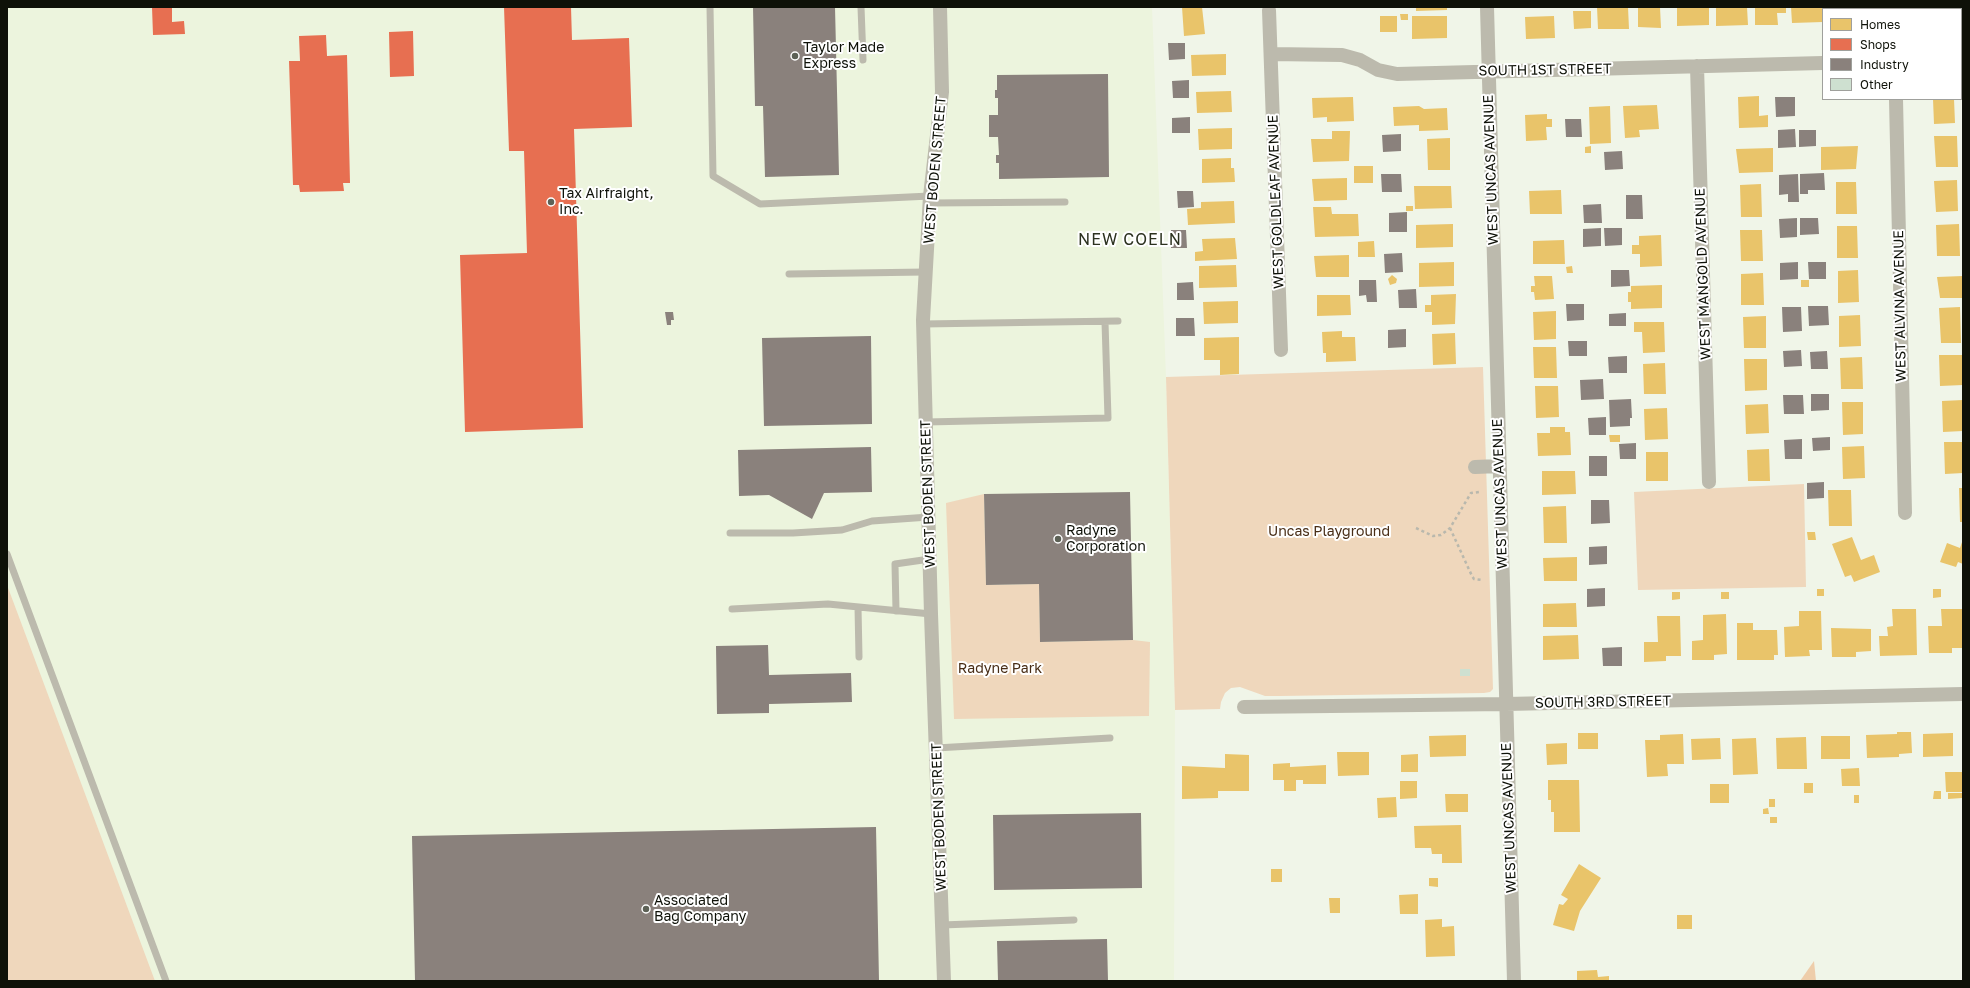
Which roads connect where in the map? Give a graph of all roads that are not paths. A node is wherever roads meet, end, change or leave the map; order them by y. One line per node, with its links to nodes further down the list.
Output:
1 (710, 7): 12 (lane)
2 (861, 7): 7 (lane)
3 (940, 7): 12 (street, WEST BODEN STREET)
4 (1486, 7): 10 (street, WEST UNCAS AVENUE)
5 (1269, 10): 6 (street, WEST GOLDLEAF AVENUE)
6 (1271, 54): 10 (street, SOUTH 1ST STREET); 19 (street, WEST GOLDLEAF AVENUE)
7 (863, 60)
8 (1822, 63): 9 (street, SOUTH 1ST STREET)
9 (1697, 66): 10 (street, SOUTH 1ST STREET); 23 (street, WEST MANGOLD AVENUE)
10 (1488, 71): 21 (street, WEST UNCAS AVENUE)
11 (1896, 100): 24 (street, WEST ALVINA AVENUE)
12 (930, 199): 13 (lane); 14 (street, WEST BODEN STREET)
13 (1066, 202)
14 (925, 272): 15 (lane); 18 (street, WEST BODEN STREET)
15 (789, 274)
16 (1118, 321): 17 (lane)
17 (1105, 322): 18 (lane); 20 (lane)
18 (923, 324): 20 (street, WEST BODEN STREET)
19 (1280, 350)
20 (926, 422): 25 (street, WEST BODEN STREET)
21 (1499, 466): 22 (street); 35 (street, WEST UNCAS AVENUE)
22 (1475, 467)
23 (1709, 482)
24 (1905, 514)
25 (929, 517): 26 (lane); 28 (street, WEST BODEN STREET)
26 (730, 533)
27 (7, 554): 41 (lane)
28 (930, 559): 31 (lane); 32 (street, WEST BODEN STREET)
29 (858, 607): 30 (lane); 31 (lane); 33 (lane)
30 (732, 609)
31 (896, 611): 32 (lane)
32 (931, 614): 38 (street, WEST BODEN STREET)
33 (859, 658)
34 (1963, 694): 35 (street, SOUTH 3RD STREET)
35 (1506, 704): 36 (street, SOUTH 3RD STREET); 43 (street, WEST UNCAS AVENUE)
36 (1244, 707)
37 (1110, 738): 38 (lane)
38 (936, 748): 40 (street, WEST BODEN STREET)
39 (1074, 920): 40 (lane)
40 (942, 925): 42 (street, WEST BODEN STREET)
41 (166, 981)
42 (944, 981)
43 (1514, 981)

